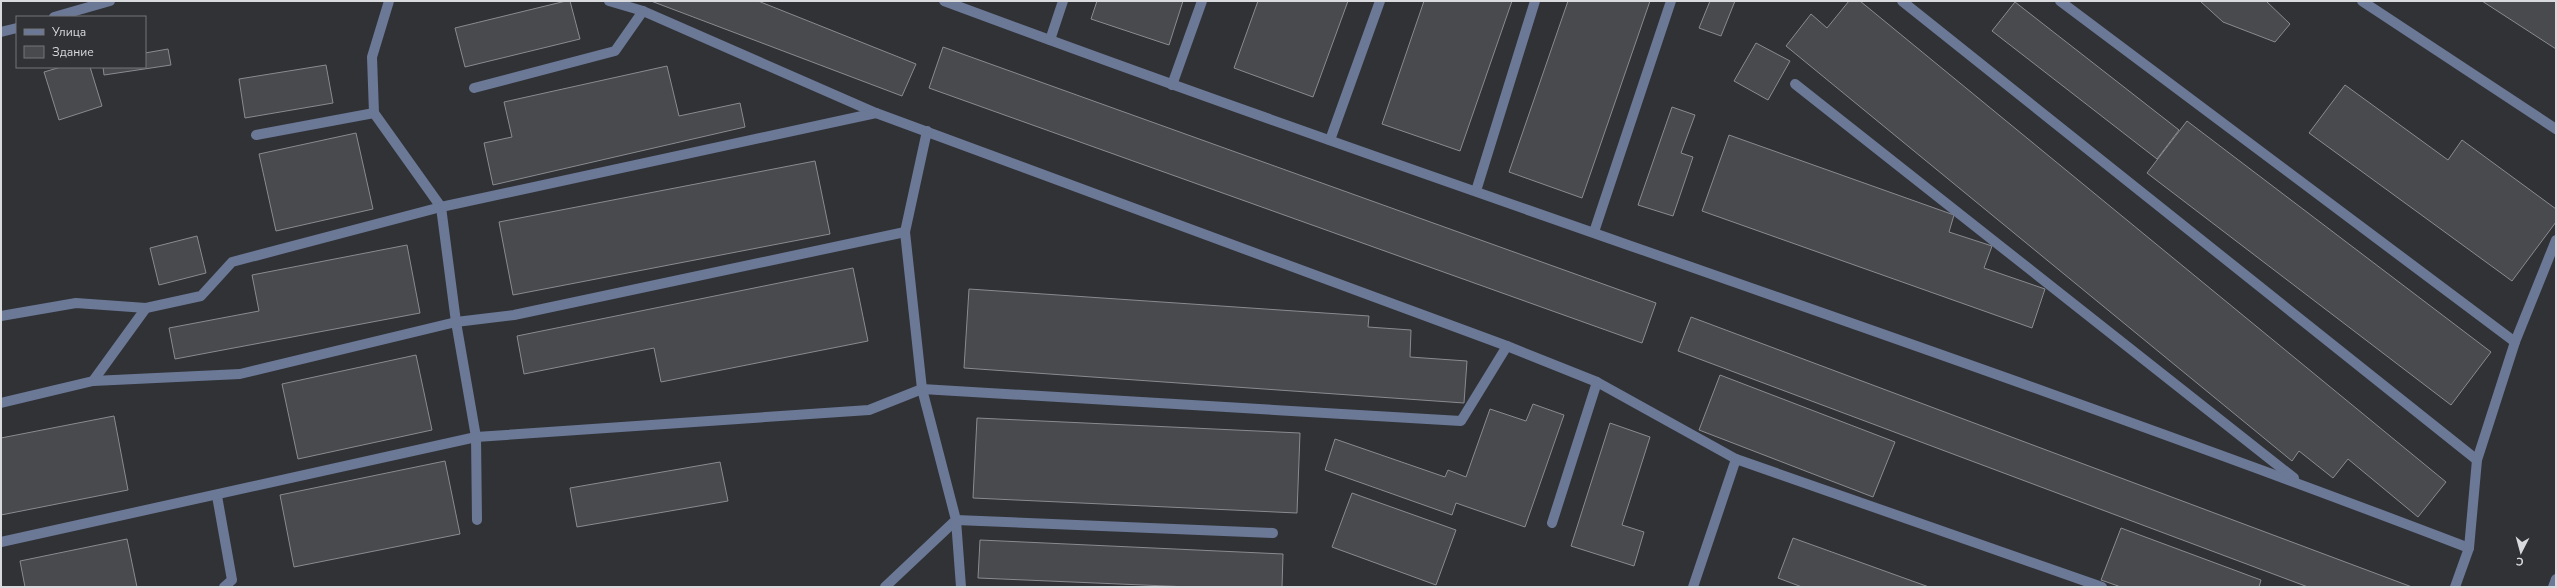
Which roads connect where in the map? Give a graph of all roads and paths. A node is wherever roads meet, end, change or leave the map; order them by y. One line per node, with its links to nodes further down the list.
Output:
1 (110, 1): 14 (lane)
2 (389, 1): 21 (lane)
3 (609, 1): 13 (lane)
4 (944, 1): 17 (lane)
5 (1063, 1): 17 (lane)
6 (1202, 1): 19 (lane)
7 (1380, 1): 26 (lane)
8 (1534, 1): 27 (lane)
9 (1671, 1): 30 (lane)
10 (1902, 1): 43 (lane)
11 (2060, 1): 35 (lane)
12 (2362, 1): 23 (lane)
13 (643, 11): 20 (lane); 22 (lane)
14 (58, 16)
15 (16, 28): 16 (lane)
16 (1, 32)
17 (1050, 40): 19 (lane)
18 (1795, 84): 44 (lane)
19 (1172, 85): 26 (lane)
20 (474, 88)
21 (374, 113): 25 (lane); 28 (lane)
22 (876, 113): 24 (lane); 28 (lane)
23 (2556, 129)
24 (927, 131): 29 (lane); 36 (lane)
25 (256, 135)
26 (1330, 140): 27 (lane)
27 (1476, 191): 30 (lane)
28 (441, 207): 32 (lane); 34 (lane)
29 (905, 232): 34 (lane); 39 (lane)
30 (1594, 232): 44 (lane)
31 (2556, 240): 35 (lane)
32 (146, 308): 33 (lane); 37 (lane)
33 (1, 316)
34 (456, 322): 37 (lane); 41 (lane)
35 (2515, 342): 43 (lane)
36 (1508, 346): 38 (lane); 39 (lane)
37 (93, 382): 40 (lane)
38 (1597, 382): 42 (lane); 48 (lane)
39 (922, 389): 41 (lane); 47 (lane)
40 (1, 403)
41 (476, 437): 45 (lane); 46 (lane)
42 (1736, 459): 56 (lane); 57 (lane)
43 (2477, 460): 51 (lane)
44 (2302, 484): 51 (lane)
45 (217, 496): 50 (lane); 53 (lane)
46 (477, 520)
47 (956, 520): 49 (lane); 54 (lane); 55 (lane)
48 (1552, 523)
49 (1273, 533)
50 (1, 542)
51 (2469, 548): 58 (lane)
52 (2556, 579): 59 (lane)
53 (224, 587)
54 (885, 587)
55 (961, 587)
56 (1693, 587)
57 (2102, 587)
58 (2455, 587)
59 (2553, 587)

